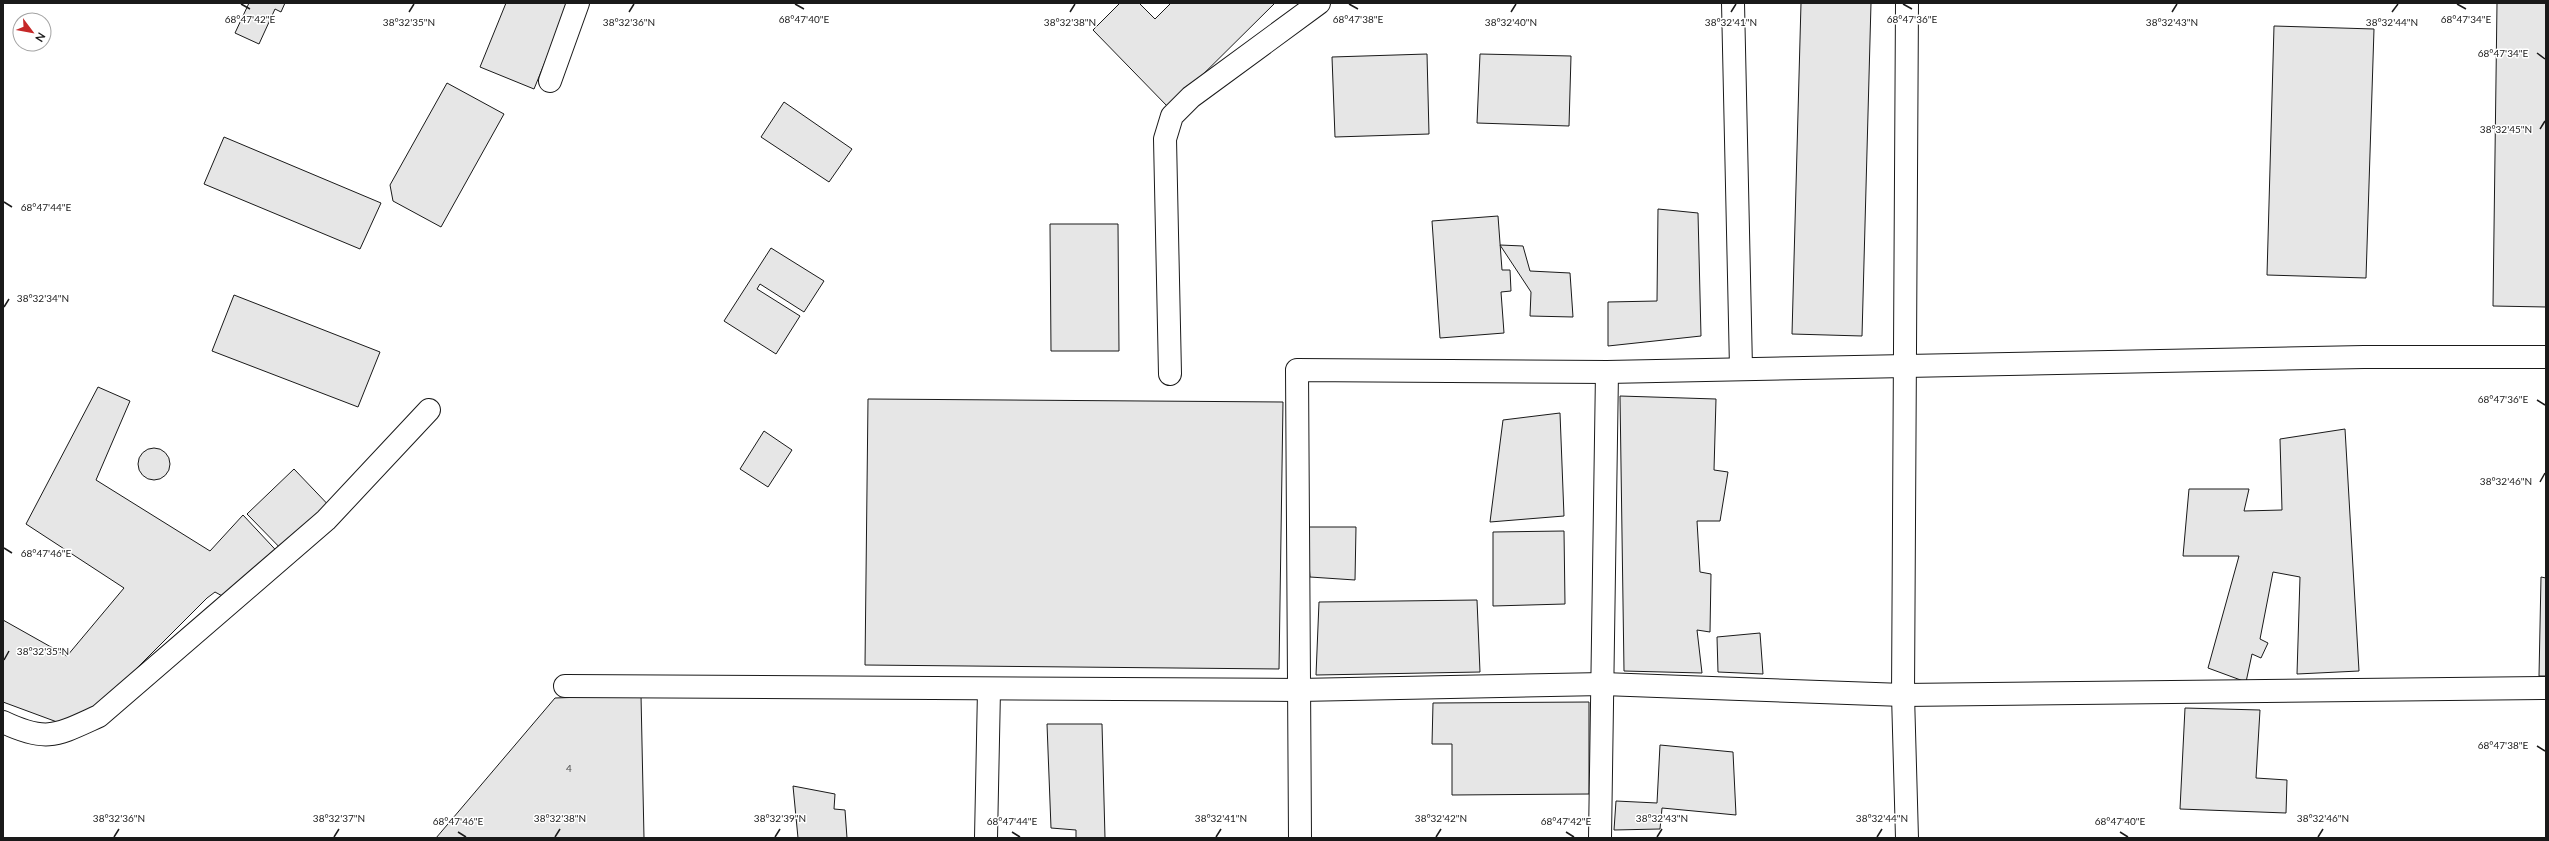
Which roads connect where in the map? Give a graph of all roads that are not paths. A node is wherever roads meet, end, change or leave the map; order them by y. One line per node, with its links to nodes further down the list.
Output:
1 (578, 3): 5 (street)
2 (1318, 3): 10 (street)
3 (1733, 3): 8 (street)
4 (1907, 3): 7 (street)
5 (550, 81)
6 (2546, 357): 7 (street)
7 (1904, 365): 8 (street); 17 (street)
8 (1741, 368): 9 (street)
9 (1607, 372): 12 (street); 16 (street)
10 (1170, 374)
11 (429, 410): 18 (street)
12 (1603, 684): 16 (street); 17 (street); 21 (street)
13 (565, 686): 15 (street)
14 (2546, 688): 17 (street)
15 (989, 690): 16 (street); 19 (street)
16 (1299, 690): 20 (street)
17 (1903, 695): 22 (street)
18 (3, 722)
19 (986, 838)
20 (1300, 838)
21 (1600, 838)
22 (1907, 838)

